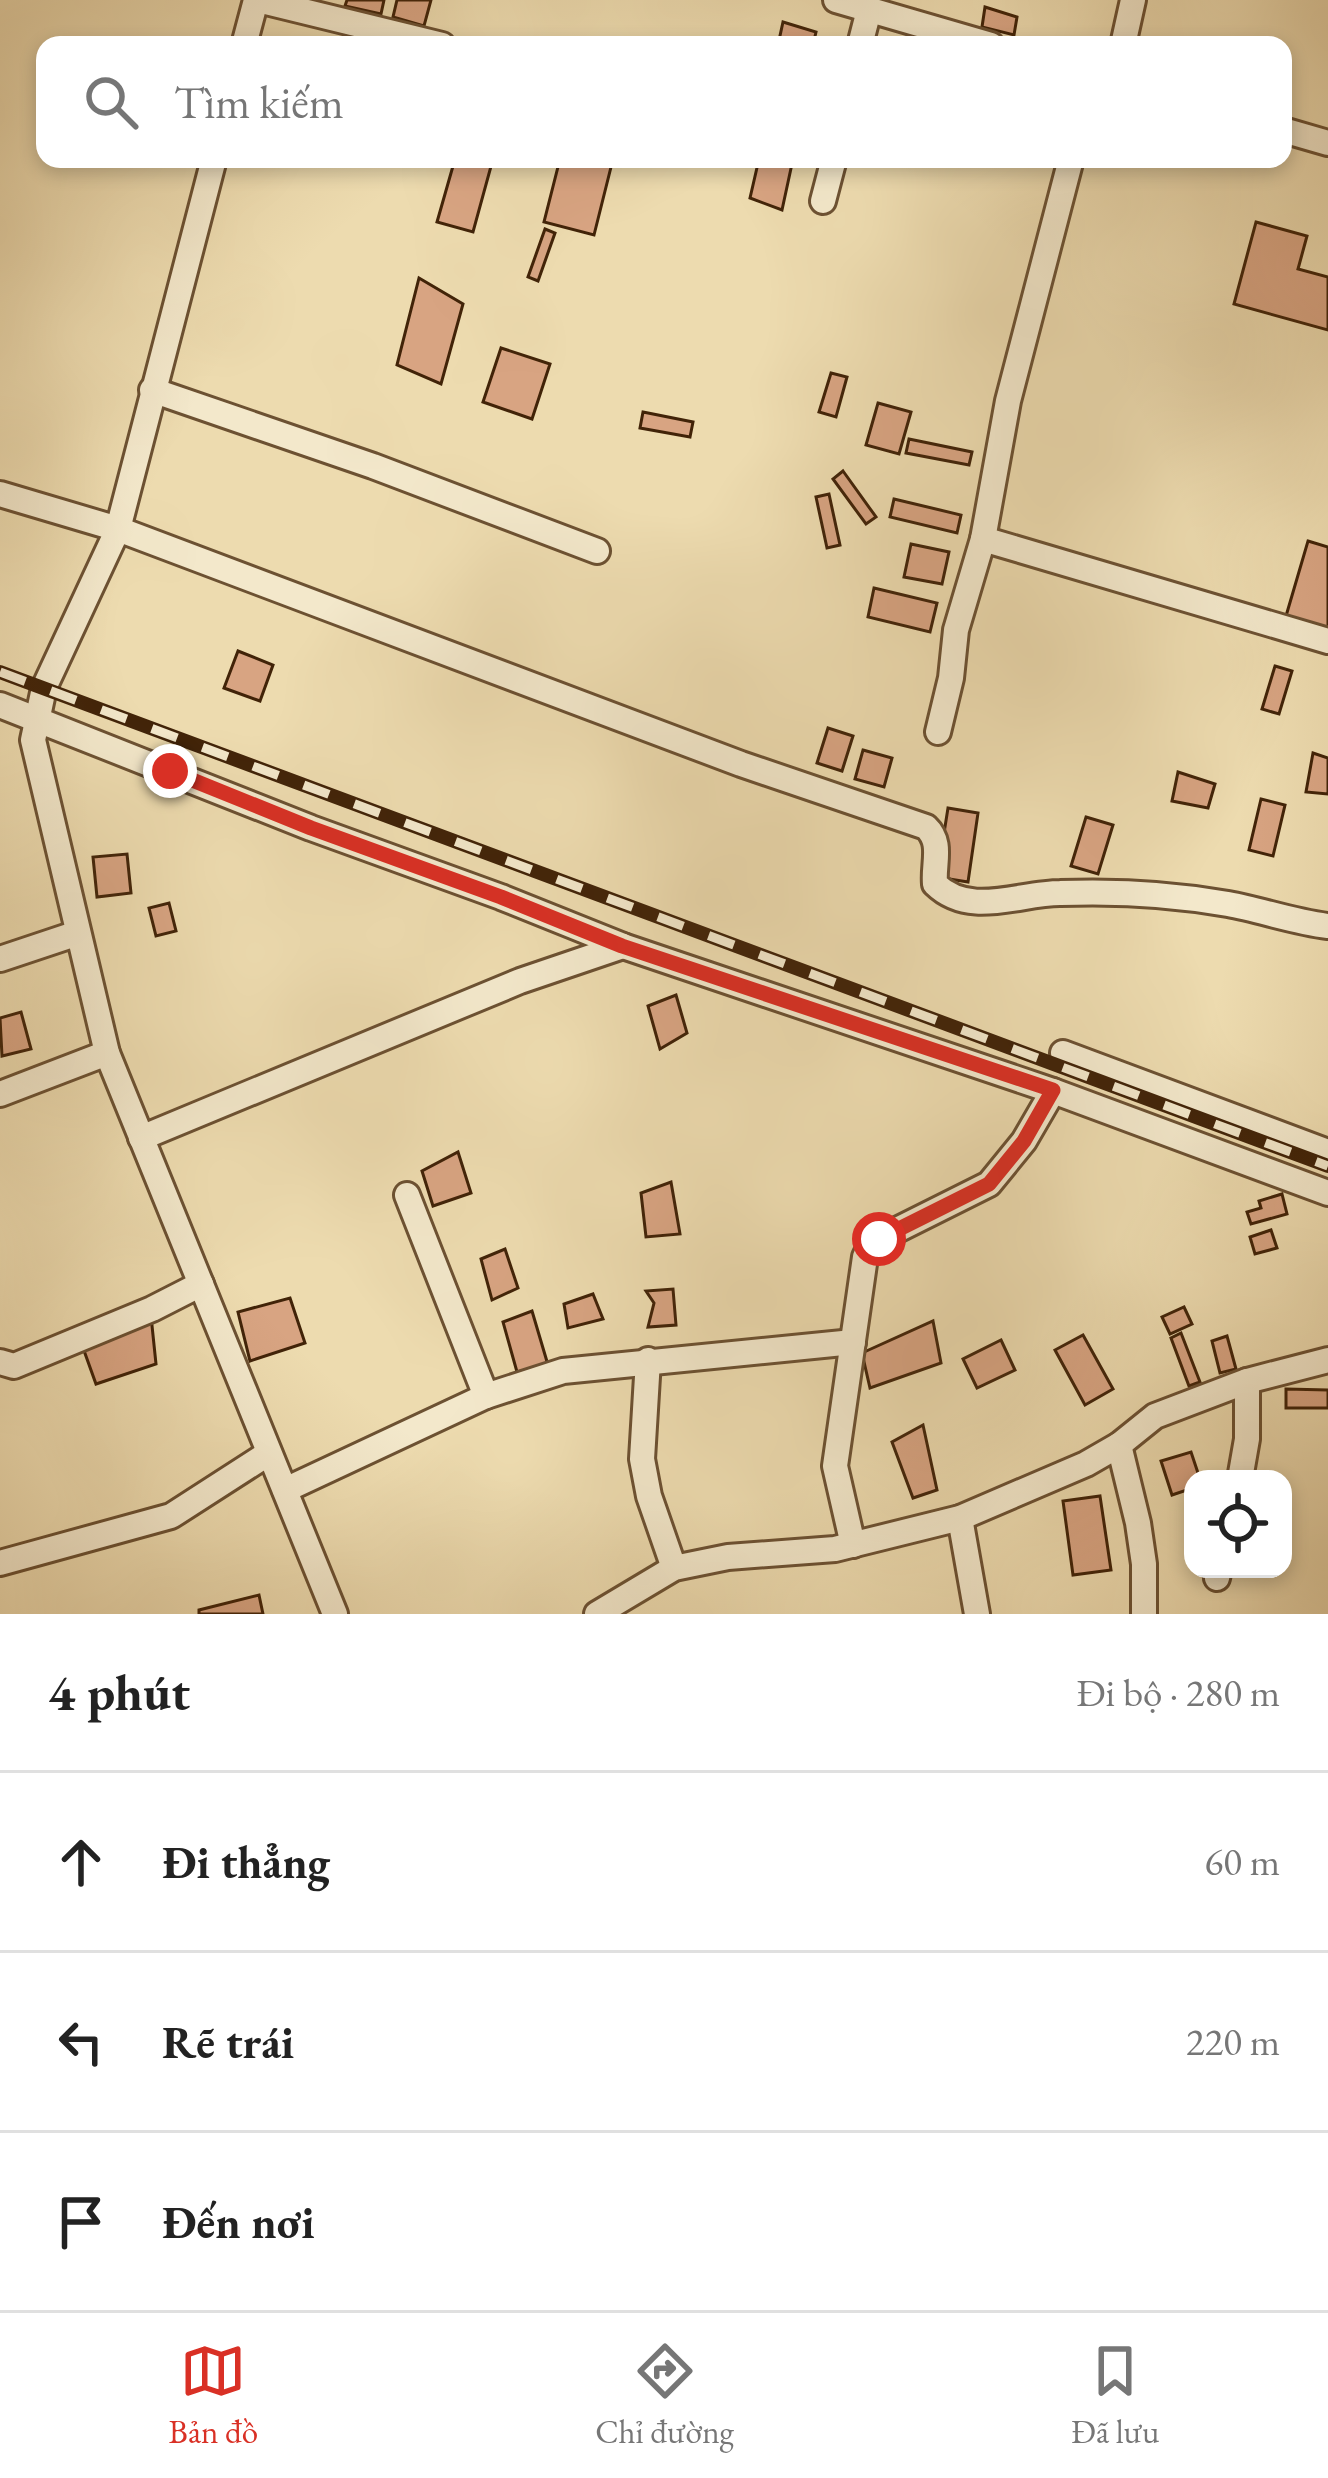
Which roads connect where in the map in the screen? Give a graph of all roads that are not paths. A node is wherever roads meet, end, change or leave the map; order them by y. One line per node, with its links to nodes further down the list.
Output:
1 (256, 0): 5 (street); 6 (street)
2 (836, 0): 4 (street)
3 (1133, 0): 9 (street)
4 (869, 10): 7 (street); 8 (street)
5 (246, 36)
6 (405, 36)
7 (862, 36)
8 (960, 36)
9 (1125, 36)
10 (1292, 133): 11 (street)
11 (1328, 143)
12 (212, 168): 16 (street)
13 (832, 168): 15 (street)
14 (1068, 168): 19 (street)
15 (823, 201)
16 (152, 390): 18 (street); 20 (street)
17 (0, 494): 18 (street)
18 (118, 529): 23 (street); 25 (street)
19 (983, 539): 21 (street); 24 (street)
20 (597, 551)
21 (1328, 641)
22 (0, 705): 23 (street)
23 (38, 718): 26 (street); 27 (street)
24 (938, 732)
25 (1328, 926)
26 (78, 933): 28 (street); 29 (street)
27 (622, 946): 31 (street); 33 (street)
28 (0, 959)
29 (107, 1053): 32 (street); 33 (street)
30 (1063, 1053): 34 (street)
31 (1053, 1090): 35 (street); 38 (street)
32 (0, 1094)
33 (141, 1138): 37 (street)
34 (1328, 1152)
35 (1328, 1193)
36 (407, 1195): 43 (street)
37 (201, 1284): 41 (street); 45 (street)
38 (853, 1342): 39 (street); 49 (street)
39 (648, 1360): 43 (street); 51 (street)
40 (1328, 1360): 42 (street)
41 (0, 1362)
42 (1247, 1381): 44 (street); 46 (street)
43 (486, 1396): 47 (street)
44 (1119, 1445): 48 (street); 55 (street)
45 (269, 1453): 47 (street); 50 (street)
46 (1242, 1470)
47 (285, 1490): 52 (street)
48 (960, 1518): 49 (street); 54 (street)
49 (853, 1544): 51 (street)
50 (0, 1563)
51 (674, 1568): 53 (street)
52 (335, 1614)
53 (597, 1614)
54 (977, 1614)
55 (1144, 1614)

